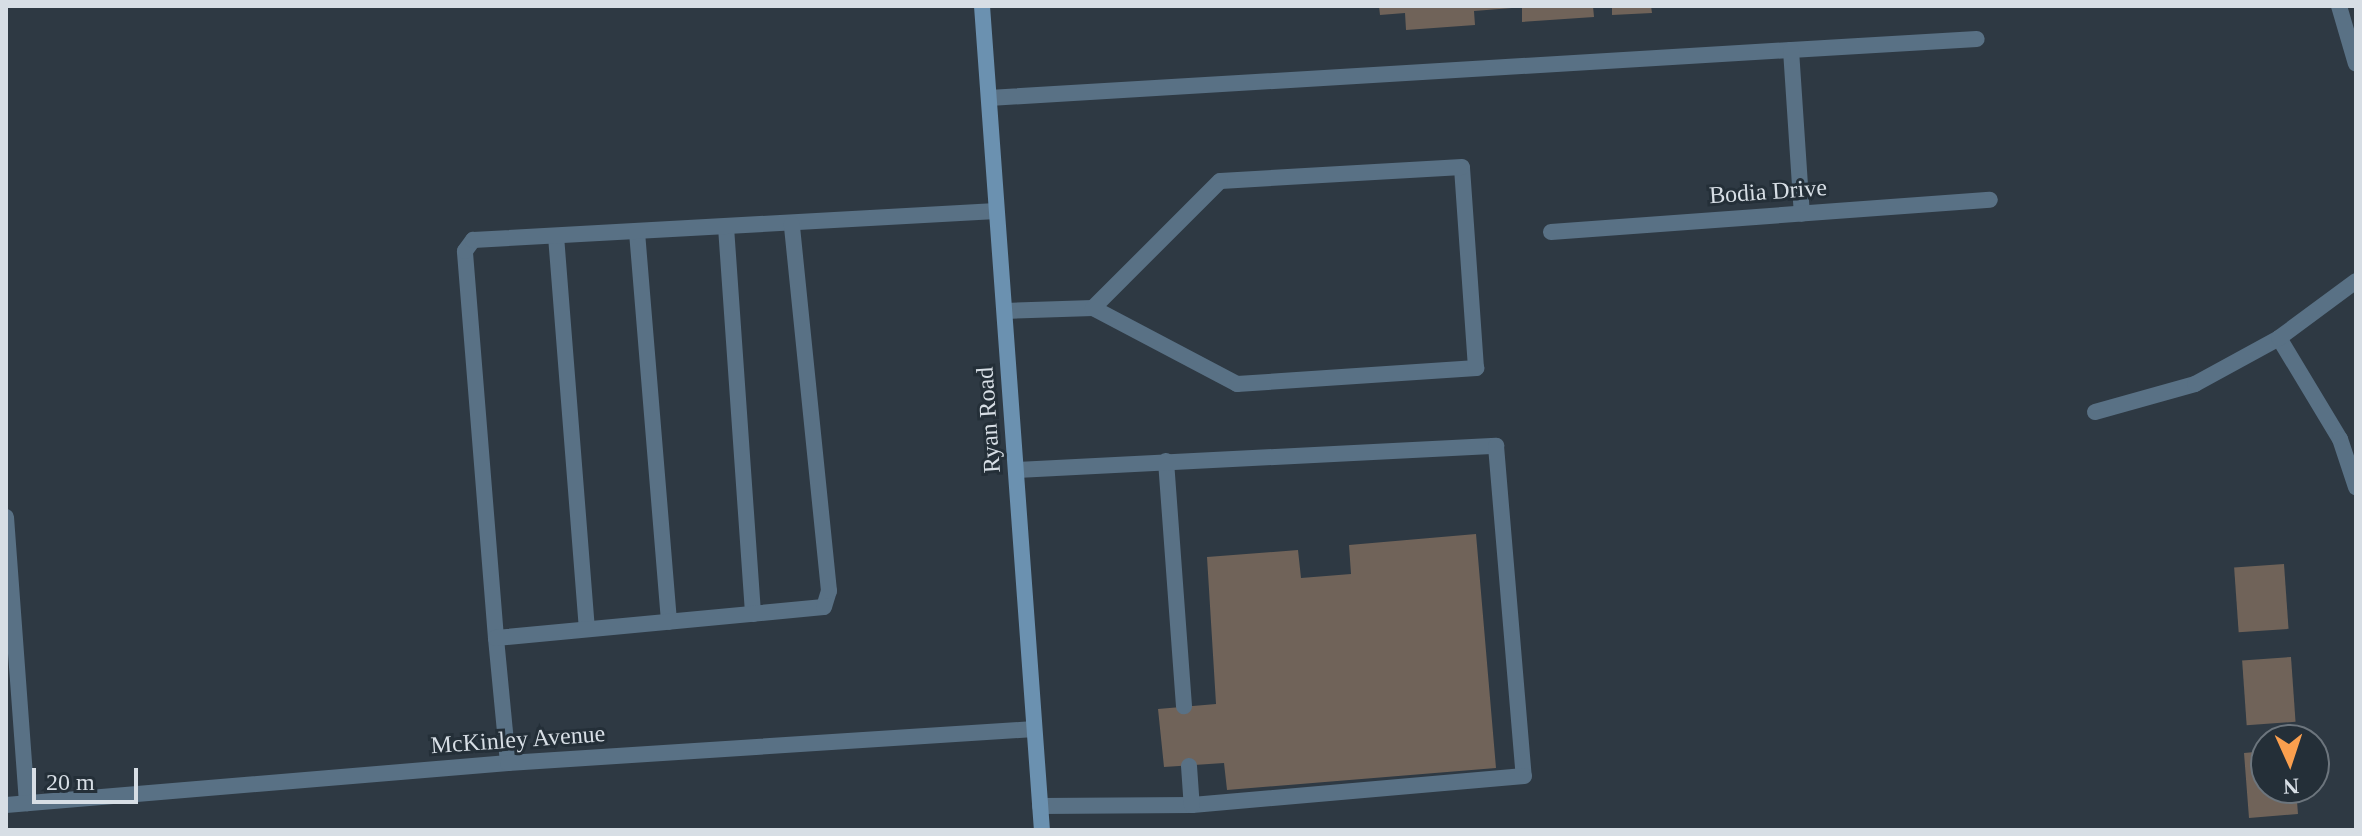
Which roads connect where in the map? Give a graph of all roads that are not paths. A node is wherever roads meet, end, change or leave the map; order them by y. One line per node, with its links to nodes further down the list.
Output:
1 (982, 6): 6 (main road, Ryan Road)
2 (2339, 6): 5 (street)
3 (1977, 39): 4 (street)
4 (1791, 50): 6 (street); 9 (street)
5 (2356, 64)
6 (989, 98): 8 (main road, Ryan Road)
7 (1990, 200): 9 (street, Bodia Drive)
8 (996, 211): 10 (street); 17 (main road, Ryan Road)
9 (1802, 214): 13 (street, Bodia Drive)
10 (792, 224): 11 (street); 24 (street)
11 (726, 227): 12 (street); 24 (street)
12 (637, 232): 14 (street); 25 (street)
13 (1551, 232)
14 (556, 236): 26 (street); 27 (street)
15 (2356, 281): 18 (street)
16 (1093, 308): 16 (street); 17 (street)
17 (1005, 311): 21 (main road, Ryan Road)
18 (2279, 338): 19 (street); 22 (street)
19 (2095, 412)
20 (1166, 461): 21 (street); 28 (street); 34 (street)
21 (1017, 470): 29 (main road, Ryan Road)
22 (2356, 487)
23 (6, 517): 32 (street)
24 (753, 614): 25 (street)
25 (669, 622): 26 (street)
26 (587, 629): 27 (street)
27 (496, 638): 30 (street)
28 (1184, 706)
29 (1034, 729): 30 (street, McKinley Avenue); 35 (main road, Ryan Road)
30 (508, 763): 32 (street, McKinley Avenue)
31 (1189, 766): 34 (street)
32 (27, 803): 33 (street, McKinley Avenue)
33 (6, 805)
34 (1192, 805): 35 (street)
35 (1040, 806): 36 (main road, Ryan Road)
36 (1042, 830)

